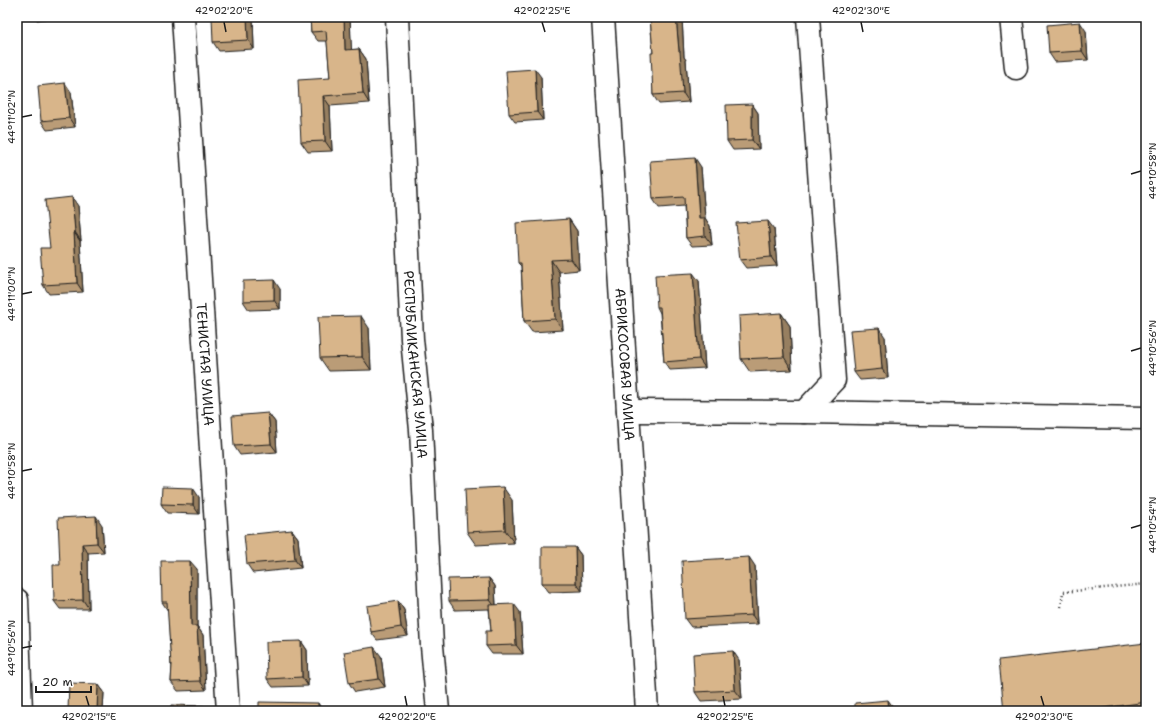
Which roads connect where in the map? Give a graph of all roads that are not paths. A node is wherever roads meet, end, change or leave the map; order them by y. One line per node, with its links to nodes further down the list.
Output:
1 (183, 17): 12 (street, ТЕНИСТАЯ УЛИЦА)
2 (397, 17): 13 (street, РЕСПУБЛИКАНСКАЯ УЛИЦА)
3 (603, 17): 7 (street, АБРИКОСОВАЯ УЛИЦА)
4 (808, 17): 8 (street)
5 (1010, 17): 6 (street)
6 (1016, 68)
7 (628, 411): 8 (street); 14 (street, АБРИКОСОВАЯ УЛИЦА)
8 (804, 412): 9 (street)
9 (1146, 418)
10 (17, 600): 11 (street)
11 (21, 711)
12 (228, 711)
13 (438, 711)
14 (647, 711)

